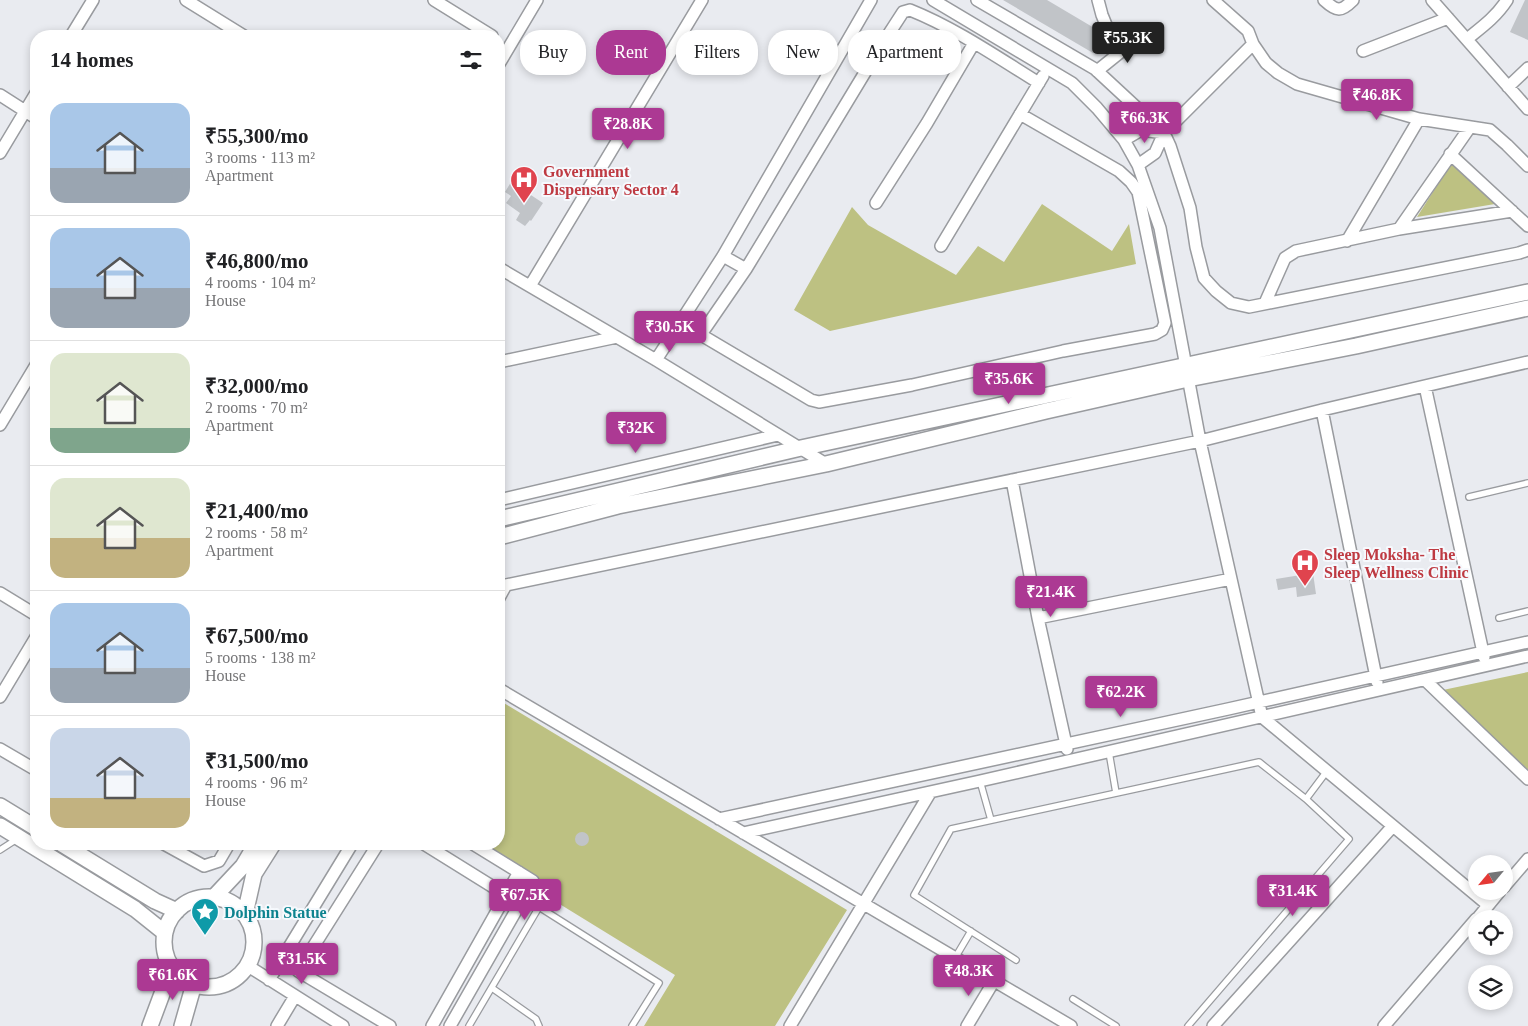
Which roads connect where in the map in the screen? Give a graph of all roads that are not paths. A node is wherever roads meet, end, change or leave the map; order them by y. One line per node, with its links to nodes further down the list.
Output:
1 (93, 0): 16 (street)
2 (186, 0): 17 (street)
3 (434, 0): 18 (street)
4 (537, 0): 24 (street)
5 (702, 0): 57 (street)
6 (871, 0): 54 (street)
7 (933, 0): 28 (street)
8 (978, 0): 30 (street)
9 (1098, 0): 27 (street)
10 (1213, 0): 22 (street)
11 (1324, 0): 12 (street)
12 (1353, 0)
13 (1432, 0): 15 (street)
14 (1507, 0): 20 (street)
15 (1448, 18): 20 (street); 25 (street)
16 (75, 30)
17 (234, 30)
18 (482, 30)
19 (1147, 37): 27 (street)
20 (1466, 40): 32 (street)
21 (974, 43): 31 (street); 47 (street); 55 (street)
22 (1253, 44): 39 (street); 41 (street)
23 (505, 45): 24 (street)
24 (509, 47): 26 (street)
25 (1363, 51)
26 (505, 54)
27 (1118, 54): 30 (street)
28 (1048, 68): 31 (street); 42 (street)
29 (1528, 68): 32 (street)
30 (1097, 71): 41 (street)
31 (1039, 83): 38 (street)
32 (1508, 87): 35 (street)
33 (0, 96): 36 (street)
34 (30, 103): 36 (street)
35 (1528, 109)
36 (25, 111): 37 (street); 43 (street)
37 (30, 114)
38 (1020, 114): 52 (street); 55 (street)
39 (1419, 119): 40 (street); 51 (street)
40 (1470, 127): 44 (street); 46 (street)
41 (1164, 133): 42 (street); 45 (street); 59 (street)
42 (1124, 140): 45 (street)
43 (0, 152)
44 (1450, 154): 48 (street); 50 (street)
45 (1138, 165): 65 (street)
46 (1528, 166)
47 (876, 203)
48 (1512, 211): 49 (street); 50 (street)
49 (1528, 226)
50 (1399, 229): 51 (street)
51 (1347, 241): 59 (street)
52 (940, 246)
53 (1528, 250): 59 (street)
54 (723, 256): 55 (street); 62 (street)
55 (746, 269)
56 (505, 271): 57 (street)
57 (530, 286): 61 (street)
58 (1528, 292): 65 (street)
59 (1264, 303)
60 (1528, 308): 65 (street)
61 (617, 337): 62 (street); 63 (street)
62 (656, 360): 70 (street)
63 (505, 361)
64 (1528, 362): 67 (street)
65 (1187, 372): 71 (street); 72 (street); 73 (street)
66 (30, 375): 69 (street)
67 (1425, 386): 68 (street); 89 (street)
68 (1322, 410): 71 (street); 92 (street)
69 (0, 425)
70 (778, 435): 72 (street); 77 (street)
71 (1200, 441): 74 (street); 80 (street)
72 (801, 448): 73 (street); 78 (street)
73 (826, 464): 79 (street)
74 (1012, 480): 81 (street); 85 (street)
75 (1528, 483): 76 (lane)
76 (1469, 497)
77 (505, 499)
78 (505, 518)
79 (505, 535)
80 (1231, 579): 85 (street); 97 (street)
81 (505, 587)
82 (0, 593): 83 (street)
83 (30, 611)
84 (1528, 611): 86 (lane)
85 (1038, 618): 99 (street)
86 (1499, 618)
87 (1528, 642): 89 (street)
88 (30, 647): 96 (street)
89 (1483, 652): 91 (street); 92 (street)
90 (1528, 656): 91 (street)
91 (1486, 666): 93 (street)
92 (1376, 676): 94 (street); 97 (street)
93 (1425, 680): 94 (street); 105 (street)
94 (1379, 691): 98 (street)
95 (505, 693): 111 (street)
96 (0, 697)
97 (1259, 702): 98 (street); 99 (street)
98 (1262, 717): 101 (street); 104 (street)
99 (1066, 744): 102 (street); 111 (street)
100 (0, 749): 103 (street)
101 (1109, 752): 102 (street); 108 (lane)
102 (1070, 760): 106 (street)
103 (30, 766)
104 (1327, 771): 109 (lane); 115 (street)
105 (1528, 779)
106 (980, 781): 107 (street); 112 (lane)
107 (930, 793): 116 (street); 136 (street)
108 (1116, 793): 109 (lane); 112 (lane)
109 (1306, 799): 168 (lane)
110 (0, 806): 113 (street)
111 (719, 819): 116 (street)
112 (991, 820): 142 (lane)
113 (30, 824)
114 (0, 826): 117 (street)
115 (1393, 826): 137 (street); 169 (street)
116 (743, 833): 136 (street)
117 (19, 838): 118 (street); 119 (lane)
118 (30, 845)
119 (0, 850)
120 (39, 850): 143 (street)
121 (72, 850): 139 (street)
122 (175, 850): 123 (street)
123 (225, 850)
124 (252, 850): 134 (street)
125 (269, 850): 140 (street)
126 (348, 850): 148 (street)
127 (374, 850): 158 (street)
128 (434, 850): 133 (street)
129 (483, 850): 131 (street)
130 (1528, 859): 132 (street)
131 (519, 872): 133 (street); 160 (street)
132 (1513, 876)
133 (506, 895): 159 (street)
134 (214, 897): 139 (street); 140 (street)
135 (1493, 900): 137 (street)
136 (863, 904): 144 (street); 164 (street)
137 (1488, 906): 138 (street)
138 (1484, 910)
139 (177, 911): 143 (street)
140 (245, 914): 146 (street)
141 (1468, 928): 170 (street)
142 (971, 931): 144 (lane); 145 (lane)
143 (165, 933): 147 (street)
144 (954, 958): 149 (street)
145 (1016, 960)
146 (248, 966): 148 (street); 150 (street)
147 (172, 967): 150 (street); 154 (street)
148 (269, 980): 152 (street)
149 (994, 981): 165 (street); 166 (street)
150 (194, 984): 155 (street)
151 (492, 988): 161 (lane); 162 (lane); 163 (lane)
152 (295, 996): 156 (street); 157 (street)
153 (1073, 999): 167 (lane)
154 (150, 1026)
155 (182, 1026)
156 (277, 1026)
157 (343, 1026)
158 (390, 1026)
159 (432, 1026)
160 (450, 1026)
161 (469, 1026)
162 (540, 1026)
163 (632, 1026)
164 (790, 1026)
165 (967, 1026)
166 (1071, 1026)
167 (1116, 1026)
168 (1188, 1026)
169 (1213, 1026)
170 (1384, 1026)

